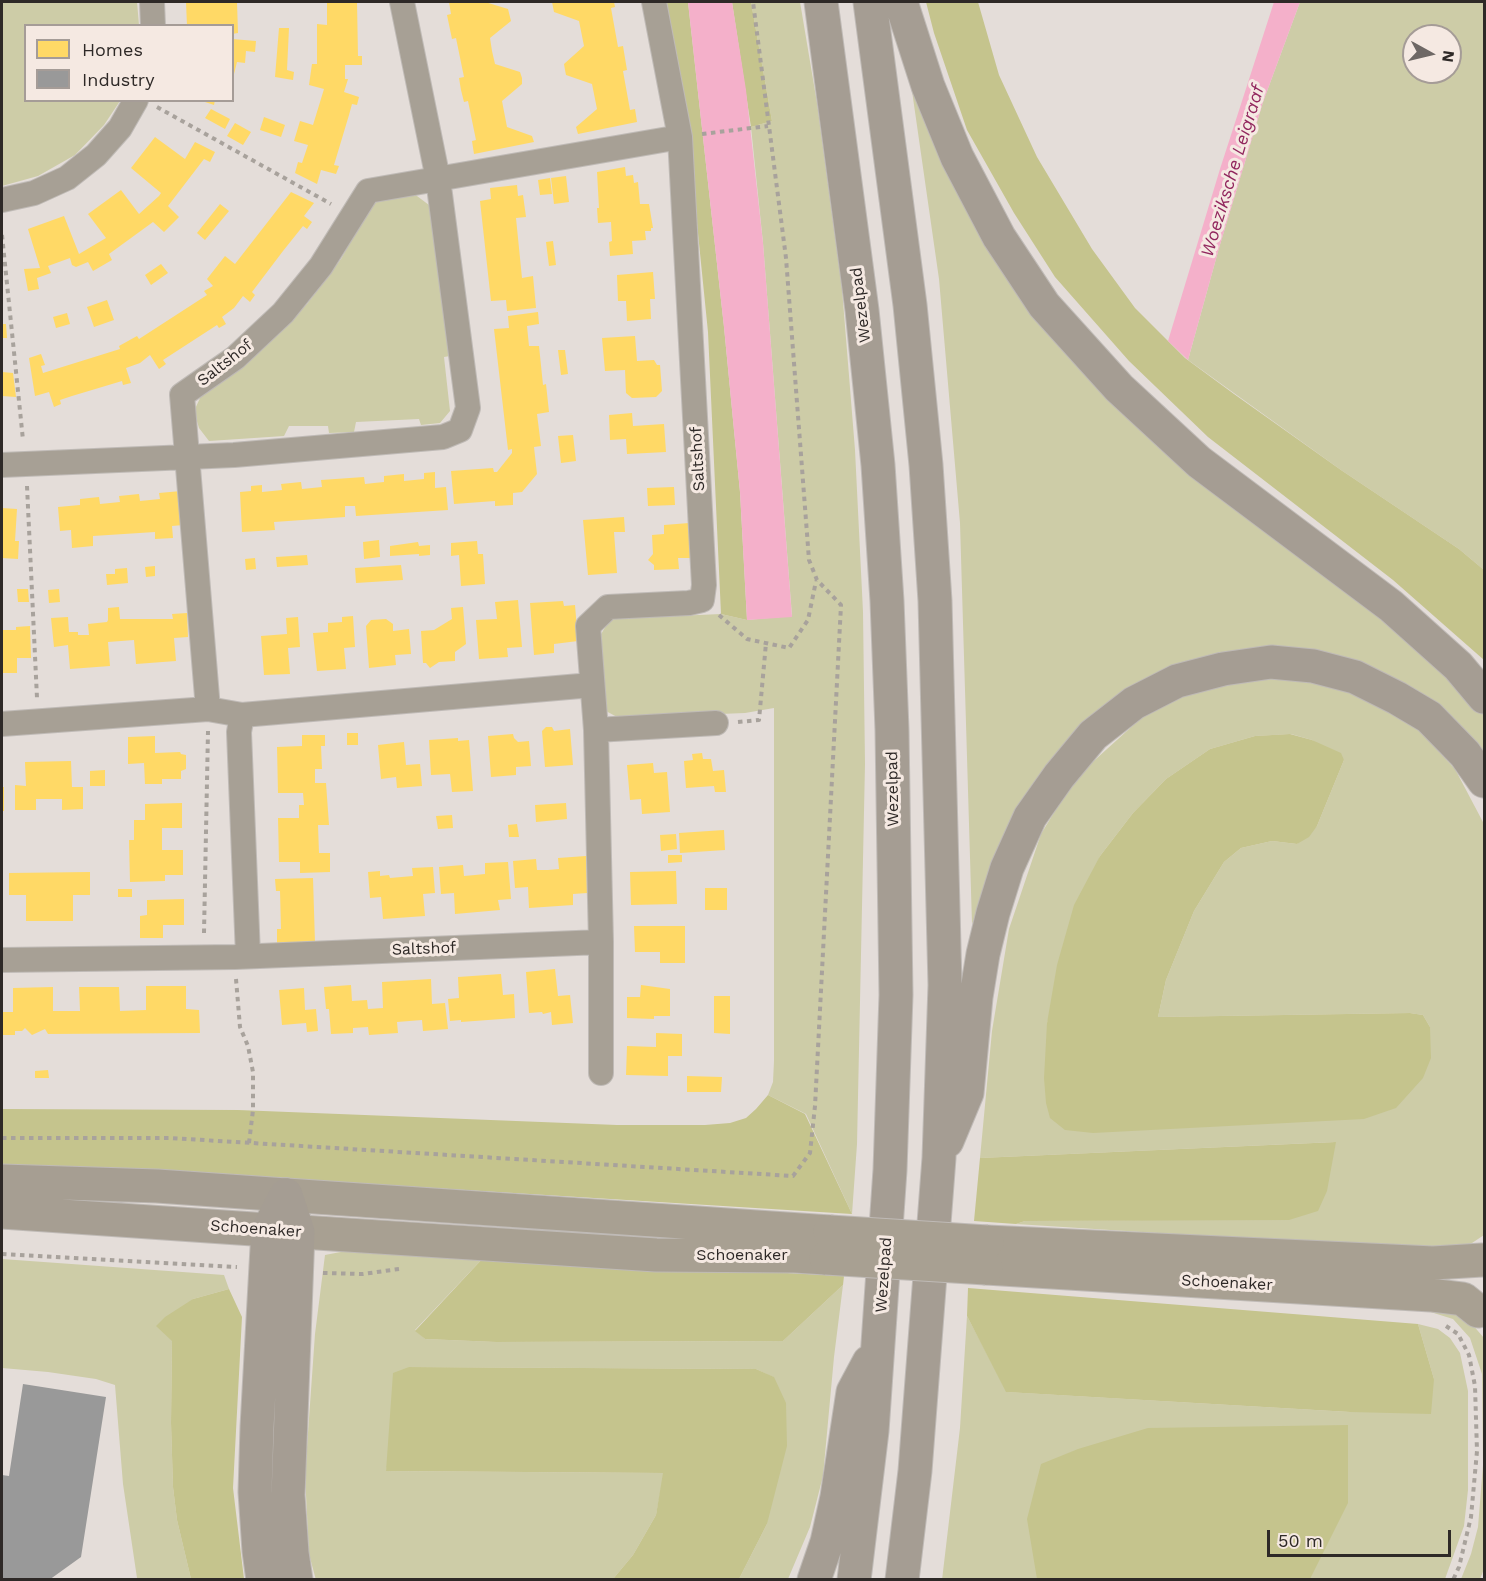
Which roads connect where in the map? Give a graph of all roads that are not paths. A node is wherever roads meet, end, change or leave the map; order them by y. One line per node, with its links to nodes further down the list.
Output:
1 (152, 2): 7 (street)
2 (402, 2): 10 (street)
3 (654, 2): 9 (street, Saltshof)
4 (821, 2): 35 (highway, Wezelpad)
5 (870, 2): 26 (highway)
6 (902, 2): 15 (highway)
7 (153, 24)
8 (146, 103): 11 (street)
9 (680, 137): 10 (street, Saltshof); 14 (street, Saltshof)
10 (438, 179): 12 (street, Saltshof); 12 (street)
11 (2, 200)
12 (187, 458): 13 (street); 16 (street, Saltshof)
13 (2, 465)
14 (592, 685): 17 (street); 20 (street)
15 (1485, 697)
16 (208, 709): 17 (street); 19 (street)
17 (242, 715): 23 (street)
18 (716, 723): 20 (street)
19 (2, 724)
20 (596, 730): 22 (street)
21 (1485, 782): 26 (highway)
22 (601, 942): 23 (street, Saltshof); 25 (street)
23 (241, 956): 24 (street, Saltshof)
24 (2, 960)
25 (601, 1073)
26 (939, 1158): 40 (highway)
27 (2, 1181): 28 (main road, Schoenaker)
28 (286, 1195): 30 (highway); 31 (main road, Schoenaker)
29 (2, 1212): 30 (main road, Schoenaker)
30 (283, 1231): 31 (main road, Schoenaker); 36 (highway); 37 (highway)
31 (828, 1245): 32 (main road, Schoenaker, bridge)
32 (986, 1255): 33 (main road, Schoenaker); 34 (main road, Schoenaker)
33 (1483, 1258): 34 (main road)
34 (1481, 1316)
35 (880, 1341): 38 (highway); 39 (highway, Wezelpad)
36 (263, 1580)
37 (296, 1580)
38 (814, 1580)
39 (854, 1580)
40 (902, 1580)

